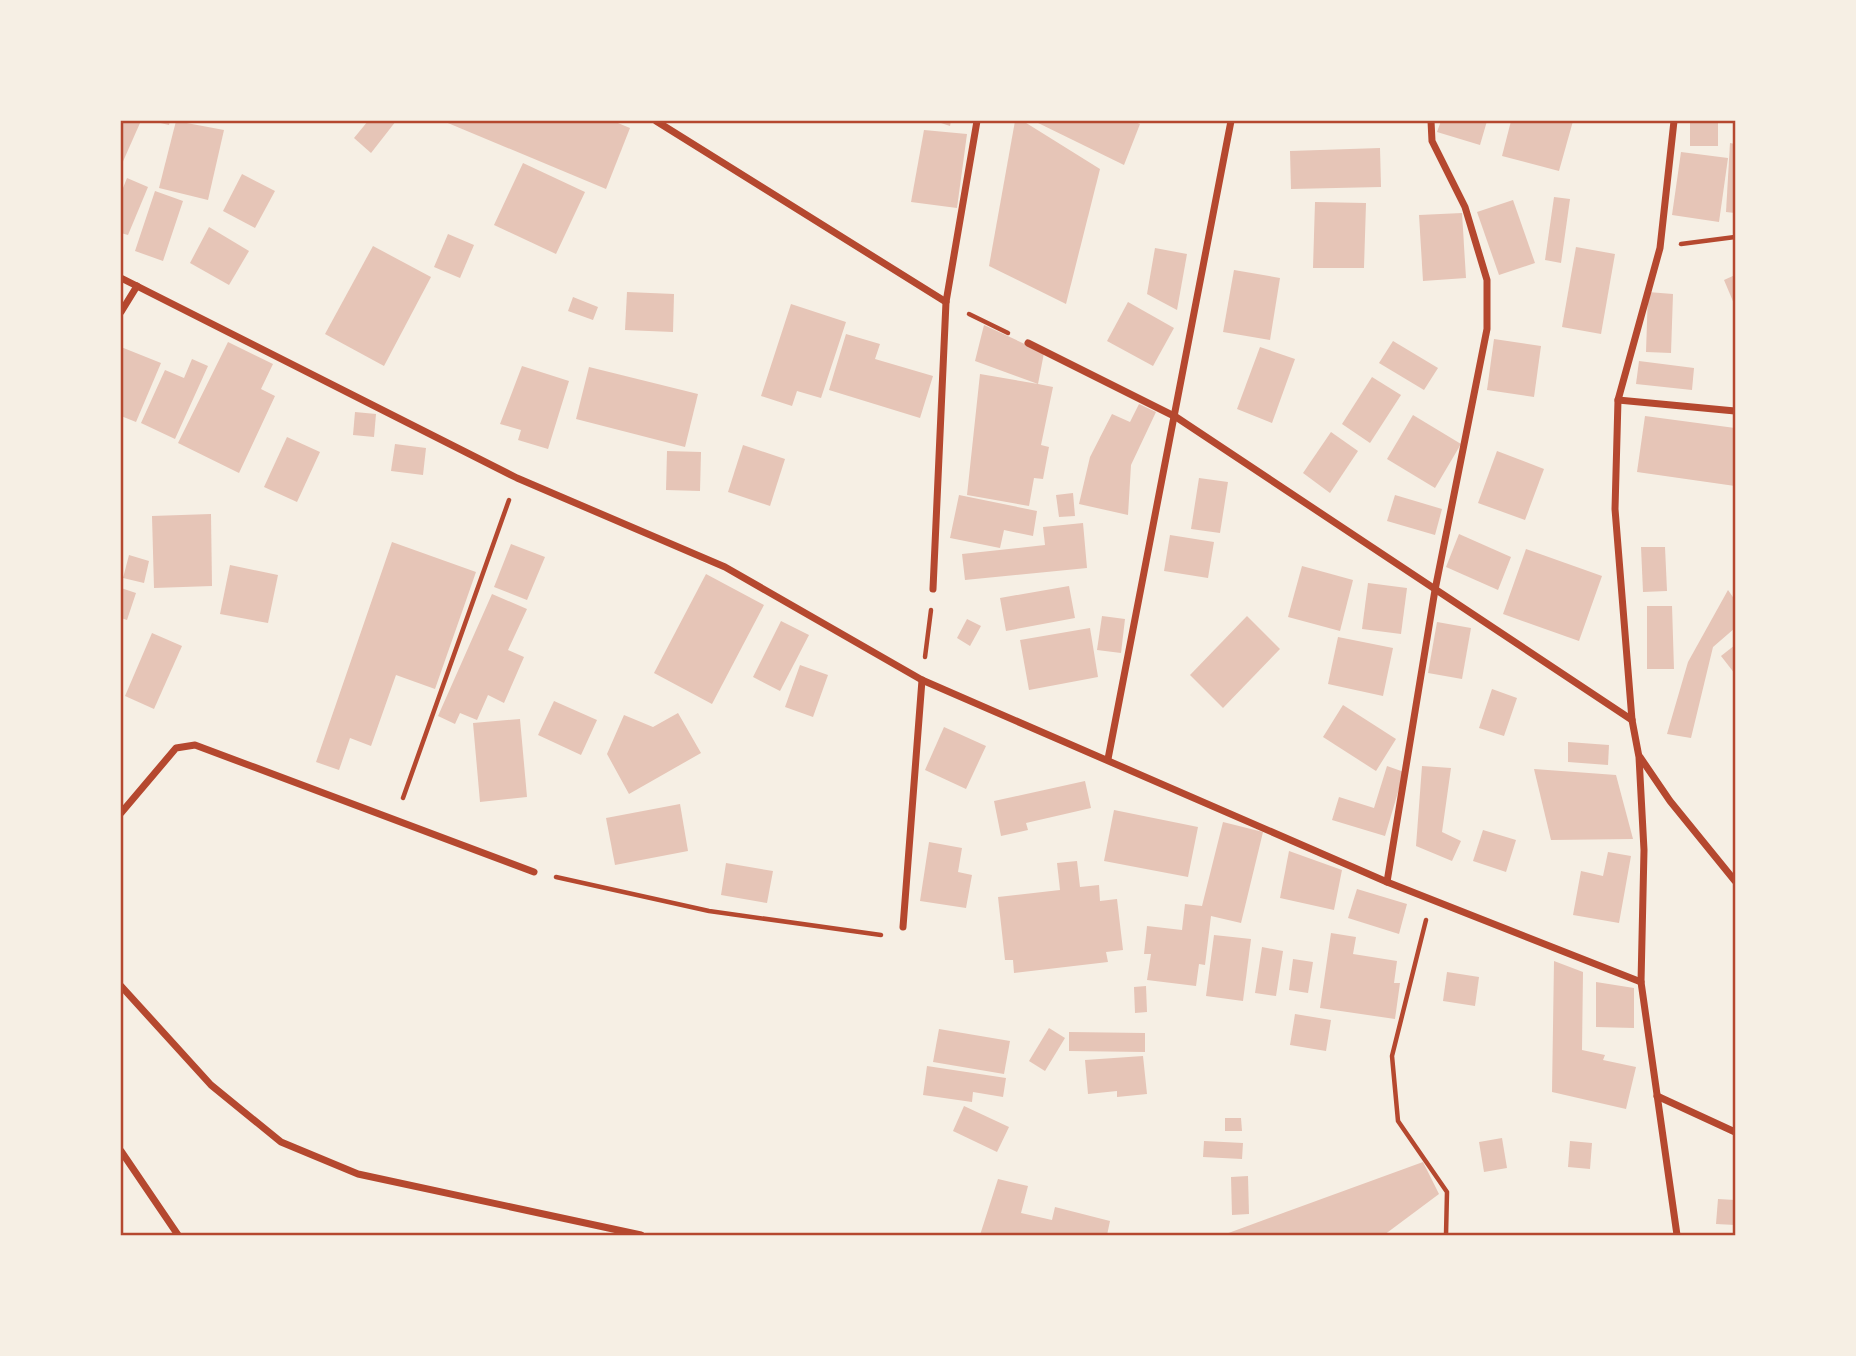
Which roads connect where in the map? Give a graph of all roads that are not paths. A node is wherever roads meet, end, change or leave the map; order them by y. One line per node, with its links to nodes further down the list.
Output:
1 (656, 121): 8 (street)
2 (977, 121): 8 (street)
3 (1231, 121): 13 (street)
4 (1431, 121): 15 (street)
5 (1674, 121): 11 (street)
6 (121, 278): 7 (street)
7 (137, 286): 9 (street); 16 (street)
8 (946, 302): 14 (street)
9 (121, 312)
10 (1028, 343): 13 (street)
11 (1618, 400): 12 (street); 17 (street)
12 (1735, 411)
13 (1176, 417): 15 (street); 19 (street)
14 (933, 589)
15 (1435, 590): 17 (street); 23 (street)
16 (922, 680): 19 (street); 24 (street)
17 (1632, 720): 18 (street)
18 (1639, 757): 22 (street); 25 (street)
19 (1108, 759): 23 (street)
20 (121, 813): 21 (street)
21 (534, 872)
22 (1735, 881)
23 (1387, 882): 25 (street)
24 (903, 928)
25 (1641, 982): 27 (street)
26 (121, 986): 31 (street)
27 (1657, 1096): 28 (street); 32 (street)
28 (1735, 1132)
29 (121, 1151): 30 (street)
30 (178, 1235)
31 (641, 1235)
32 (1677, 1235)

